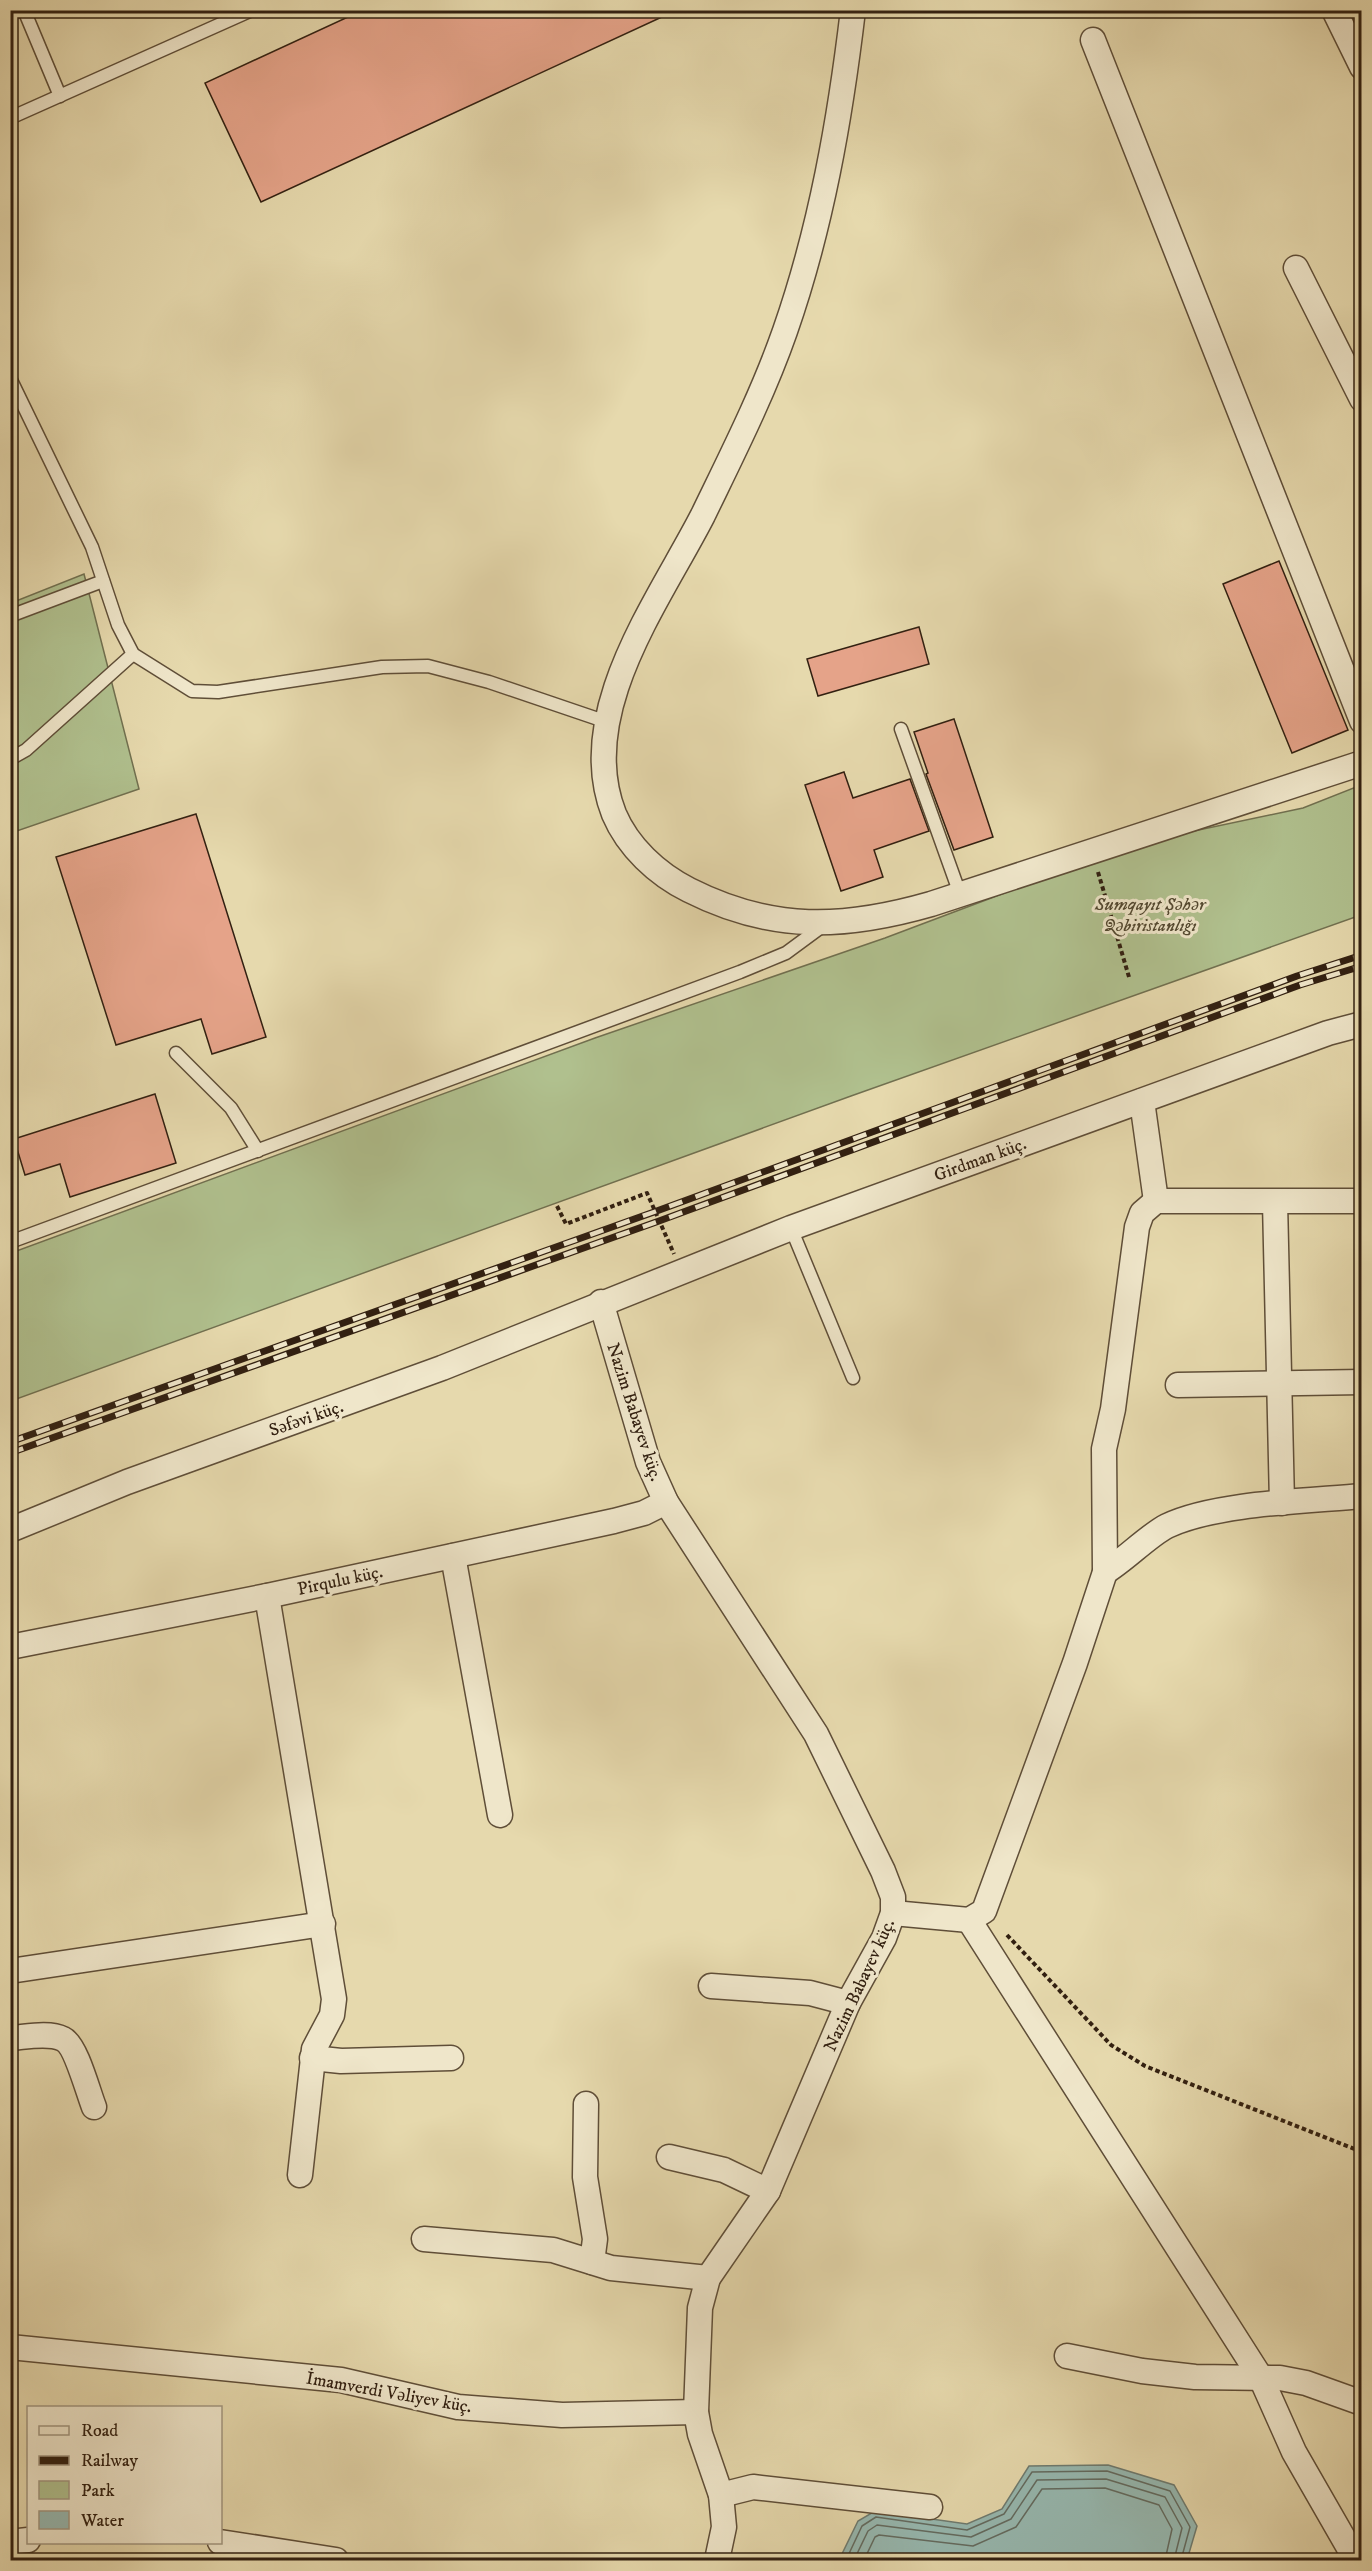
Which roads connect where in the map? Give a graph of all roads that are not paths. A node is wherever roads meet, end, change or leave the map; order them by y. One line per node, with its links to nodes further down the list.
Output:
1 (24, 10): 8 (lane)
2 (252, 10): 5 (lane)
3 (852, 10): 17 (street)
4 (1334, 10): 7 (street)
5 (238, 13): 8 (lane)
6 (1093, 40): 16 (street)
7 (1362, 67)
8 (60, 96): 9 (lane)
9 (10, 118)
10 (1296, 268): 12 (street)
11 (10, 378): 13 (lane)
12 (1362, 399)
13 (103, 581): 14 (lane); 15 (lane)
14 (10, 616)
15 (134, 654): 17 (lane); 19 (lane)
16 (1362, 721)
17 (607, 722): 22 (street)
18 (901, 729): 21 (lane)
19 (10, 759)
20 (1362, 763): 21 (street)
21 (960, 894): 22 (street)
22 (825, 924): 26 (lane)
23 (1362, 1024): 25 (street, Girdman küç.)
24 (176, 1053): 26 (lane)
25 (1142, 1101): 27 (street); 30 (street, Girdman küç.)
26 (258, 1151): 31 (lane)
27 (1156, 1201): 29 (street); 42 (street)
28 (1362, 1201): 29 (street)
29 (1275, 1202): 35 (street)
30 (791, 1228): 32 (street, Girdman küç.); 33 (lane)
31 (10, 1242)
32 (601, 1302): 38 (street, Nazim Babayev küç.); 40 (street, Səfəvi küç.)
33 (854, 1378)
34 (1362, 1382): 35 (street)
35 (1279, 1383): 36 (street); 39 (street)
36 (1178, 1385)
37 (1362, 1496): 39 (street)
38 (666, 1502): 41 (street, Pirqulu küç.); 46 (street, Nazim Babayev küç.)
39 (1282, 1503): 42 (street)
40 (10, 1530)
41 (453, 1556): 43 (street, Pirqulu küç.); 45 (street)
42 (1105, 1572): 47 (street)
43 (267, 1596): 44 (street, Pirqulu küç.); 48 (street)
44 (10, 1647)
45 (500, 1815)
46 (893, 1913): 47 (street); 51 (street, Nazim Babayev küç.)
47 (976, 1915): 65 (street)
48 (323, 1924): 49 (street); 53 (street)
49 (10, 1971)
50 (711, 1986): 51 (street)
51 (848, 2003): 59 (street, Nazim Babayev küç.)
52 (10, 2038): 56 (street)
53 (312, 2058): 54 (street); 58 (street)
54 (451, 2058)
55 (586, 2104): 61 (street)
56 (94, 2107)
57 (669, 2157): 59 (street)
58 (300, 2175)
59 (768, 2191): 62 (street, Nazim Babayev küç.)
60 (424, 2239): 61 (street)
61 (592, 2262): 62 (street)
62 (708, 2278): 67 (street, Nazim Babayev küç.)
63 (10, 2347): 67 (street, İmamverdi Vəliyev küç.)
64 (1067, 2356): 65 (street)
65 (1261, 2378): 66 (street); 77 (street)
66 (1362, 2403)
67 (696, 2412): 68 (street, Nazim Babayev küç.)
68 (721, 2495): 69 (street); 76 (street, Nazim Babayev küç.)
69 (930, 2507)
70 (27, 2540): 71 (street)
71 (10, 2542)
72 (222, 2542): 75 (street)
73 (216, 2544): 74 (street)
74 (213, 2560)
75 (336, 2560)
76 (717, 2560)
77 (1356, 2560)

